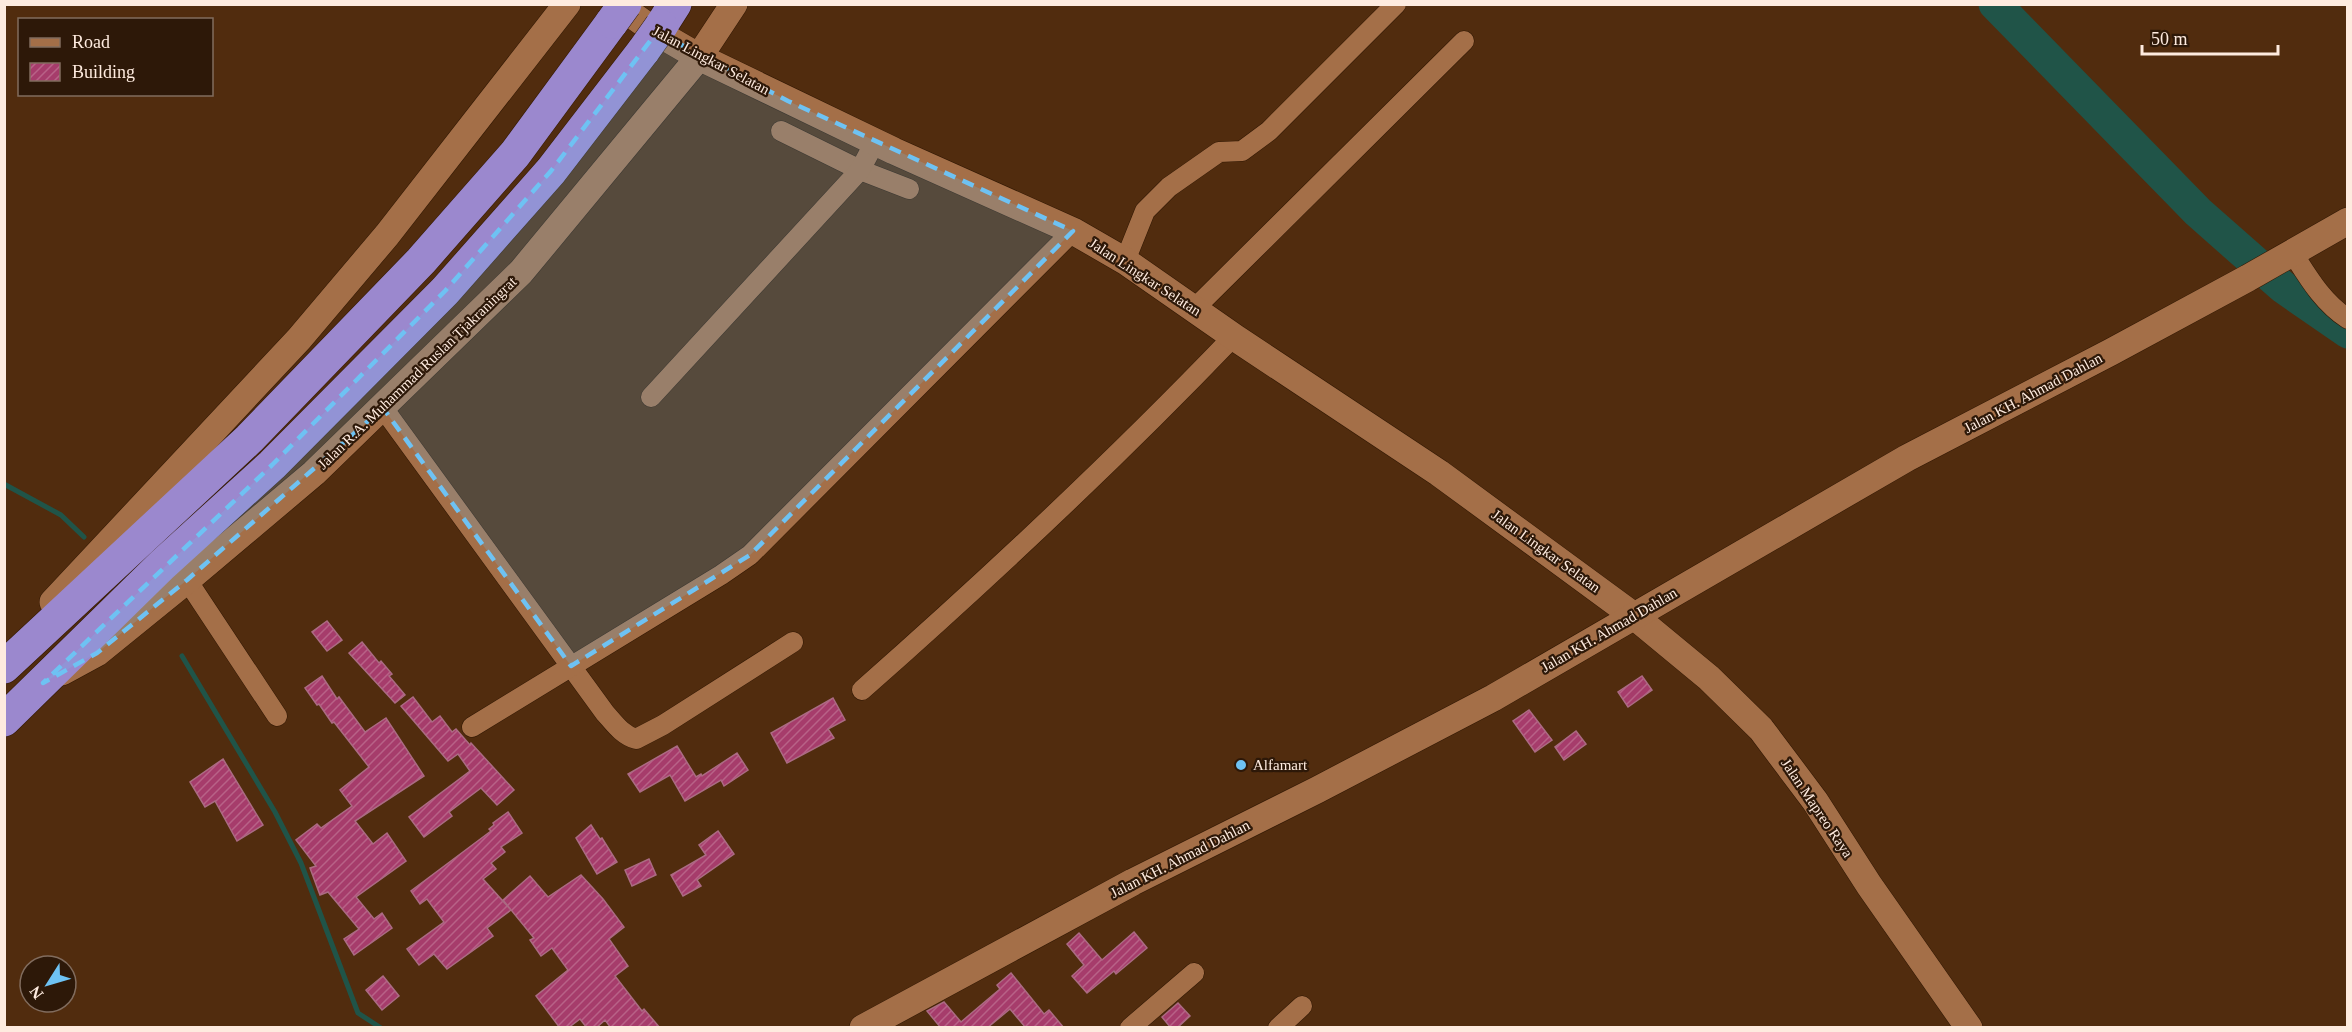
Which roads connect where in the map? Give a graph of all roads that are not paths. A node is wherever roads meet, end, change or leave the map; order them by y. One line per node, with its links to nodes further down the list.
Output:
1 (567, 4): 24 (street)
2 (734, 4): 7 (street, Jalan R.A. Muhammad Ruslan Tjakraningrat)
3 (1396, 4): 15 (street)
4 (618, 10): 7 (street, Jalan Lingkar Selatan); 24 (highway)
5 (660, 27): 26 (highway, Jalan R.A. Muhammad Ruslan Tjakraningrat)
6 (1464, 41): 16 (street)
7 (699, 57): 9 (street, Jalan Lingkar Selatan); 20 (street, Jalan R.A. Muhammad Ruslan Tjakraningrat)
8 (781, 131): 10 (street)
9 (875, 142): 10 (street); 13 (street, Jalan Lingkar Selatan)
10 (860, 170): 11 (street); 19 (street)
11 (909, 189)
12 (2348, 221): 14 (street, Jalan KH. Ahmad Dahlan)
13 (1073, 231): 15 (street, Jalan Lingkar Selatan); 25 (street)
14 (2284, 257): 17 (street); 22 (street, Jalan KH. Ahmad Dahlan)
15 (1125, 261): 16 (street, Jalan Lingkar Selatan)
16 (1194, 309): 18 (street, Jalan Lingkar Selatan)
17 (2348, 319)
18 (1233, 337): 22 (street, Jalan Lingkar Selatan); 27 (street)
19 (651, 398)
20 (383, 408): 21 (street, Jalan R.A. Muhammad Ruslan Tjakraningrat); 25 (street)
21 (187, 580): 26 (street, Jalan R.A. Muhammad Ruslan Tjakraningrat); 28 (street)
22 (1639, 613): 33 (street, Jalan KH. Ahmad Dahlan); 36 (street, Jalan Mapreo Raya)
23 (793, 642): 25 (street)
24 (13, 659)
25 (571, 666): 30 (street)
26 (43, 683): 29 (highway, Jalan R.A. Muhammad Ruslan Tjakraningrat)
27 (862, 690)
28 (277, 716)
29 (4, 720)
30 (472, 727)
31 (1194, 973): 34 (street)
32 (1302, 1006): 35 (street)
33 (863, 1028)
34 (1130, 1028)
35 (1278, 1028)
36 (1969, 1028)

